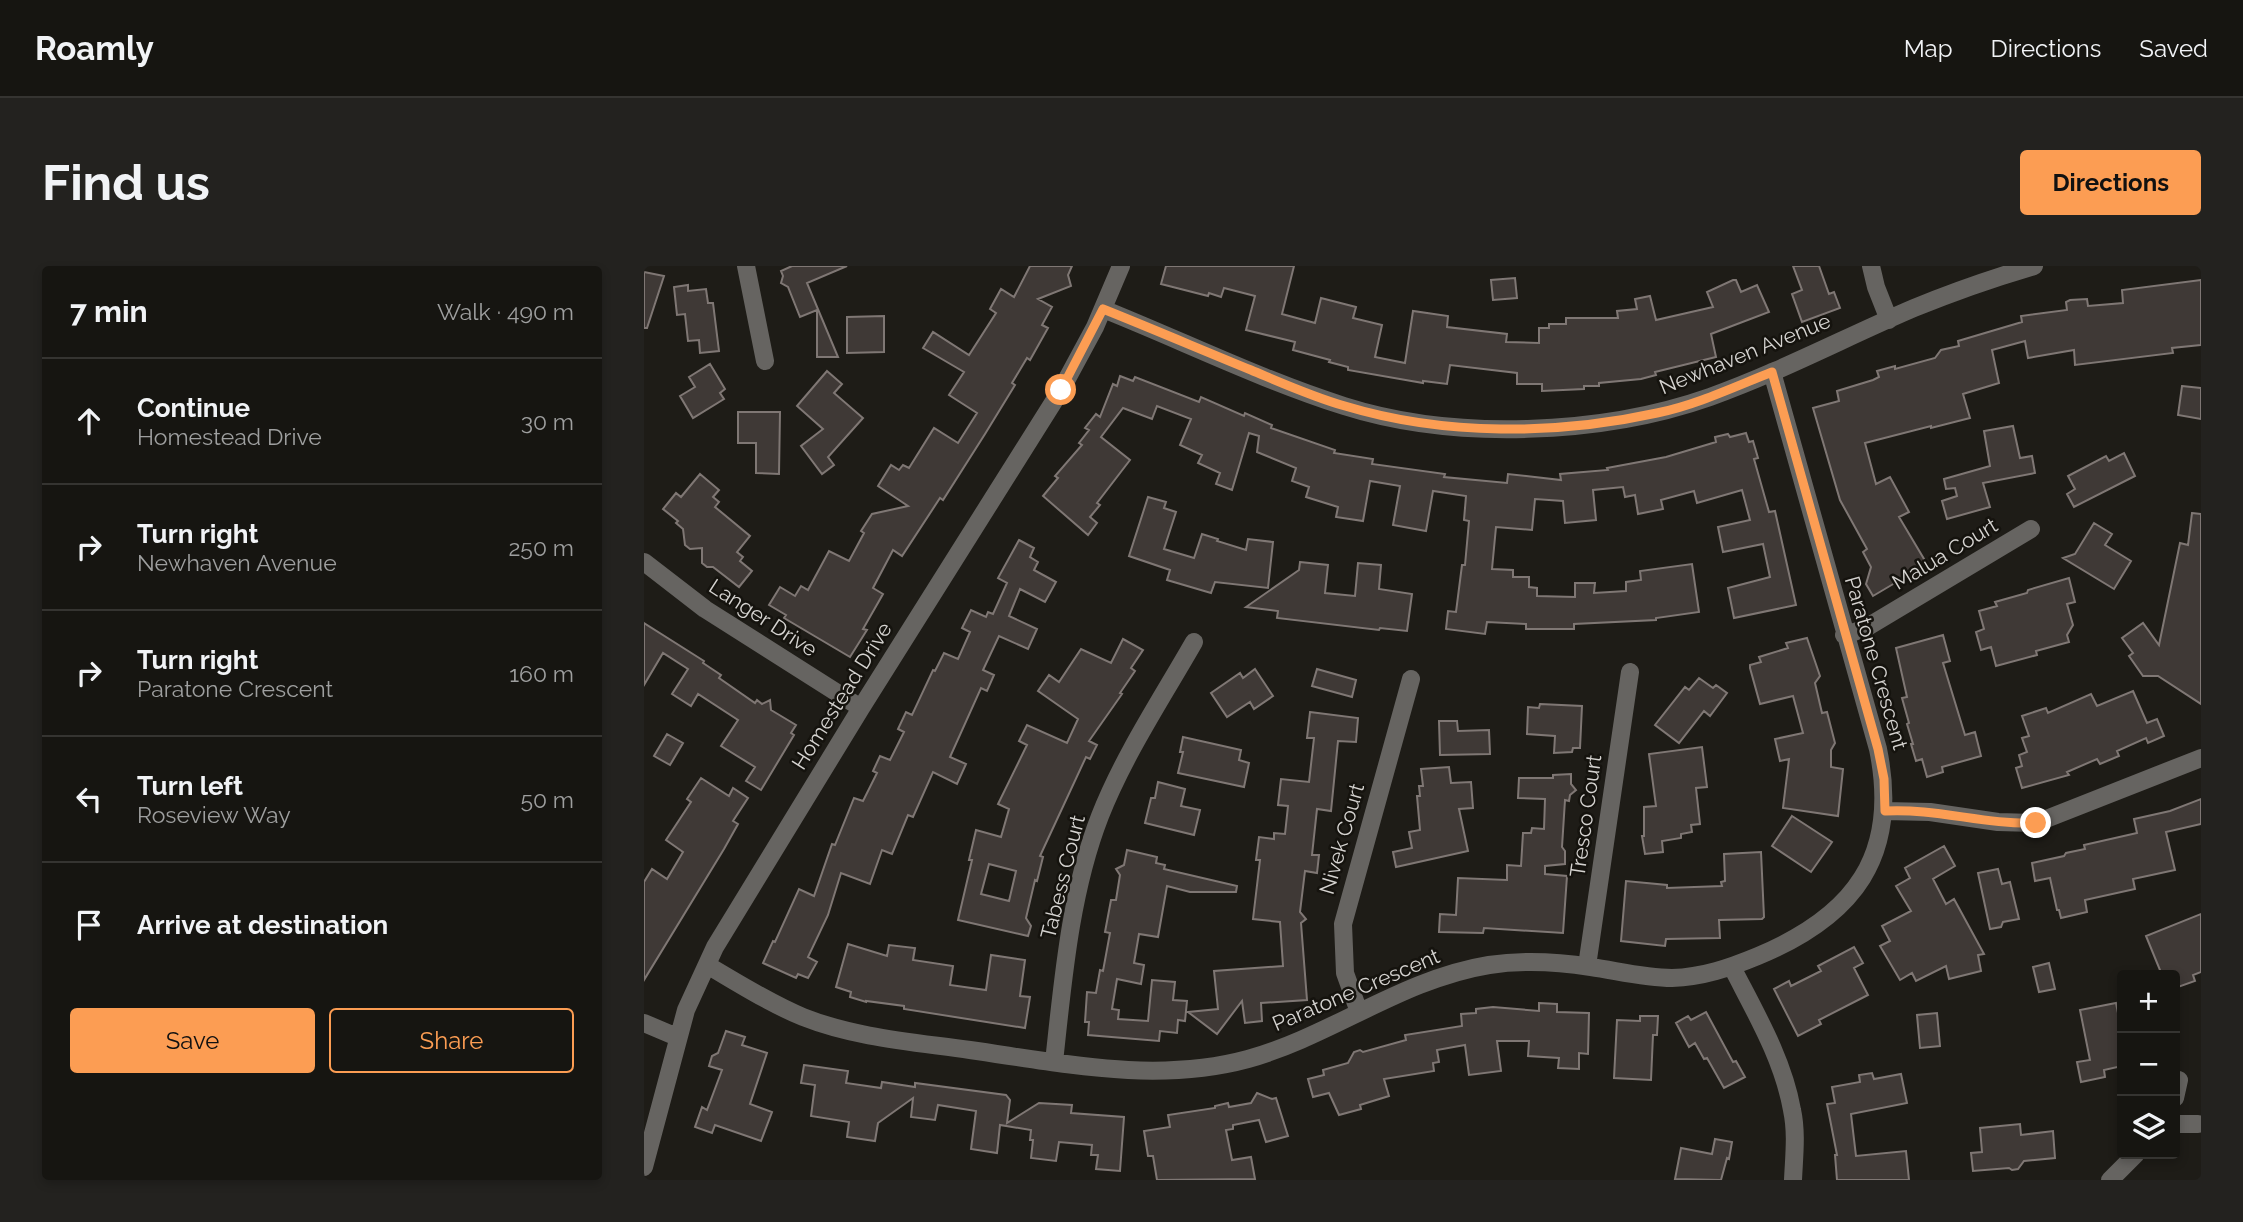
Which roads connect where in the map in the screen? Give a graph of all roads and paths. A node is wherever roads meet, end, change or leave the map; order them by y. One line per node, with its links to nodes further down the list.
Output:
1 (746, 266): 7 (street)
2 (1121, 266): 5 (street, Homestead Drive)
3 (1871, 266): 6 (street)
4 (2034, 266): 6 (street, Newhaven Avenue)
5 (1103, 309): 8 (street, Newhaven Avenue); 15 (street, Homestead Drive)
6 (1889, 320): 8 (street, Newhaven Avenue)
7 (765, 361)
8 (1772, 372): 11 (street, Paratone Crescent)
9 (2031, 529): 11 (street, Malua Court)
10 (644, 562): 15 (street, Langer Drive)
11 (1844, 635): 17 (street, Paratone Crescent)
12 (1194, 642): 24 (street, Tabess Court)
13 (1630, 672): 19 (street, Tresco Court)
14 (1411, 679): 21 (street, Nivek Court)
15 (861, 708): 18 (street, Homestead Drive)
16 (2201, 758): 17 (street)
17 (1885, 811): 20 (street, Paratone Crescent)
18 (707, 965): 23 (street, Homestead Drive); 24 (street, Paratone Crescent)
19 (1587, 966): 20 (street, Paratone Crescent); 21 (street, Paratone Crescent)
20 (1732, 967): 29 (street)
21 (1359, 1012): 24 (street, Paratone Crescent)
22 (644, 1023): 23 (street)
23 (677, 1037): 28 (street, Homestead Drive)
24 (1054, 1062)
25 (2180, 1124): 26 (street)
26 (2198, 1124)
27 (2131, 1159): 30 (street)
28 (644, 1167)
29 (1793, 1180)
30 (2110, 1180)

